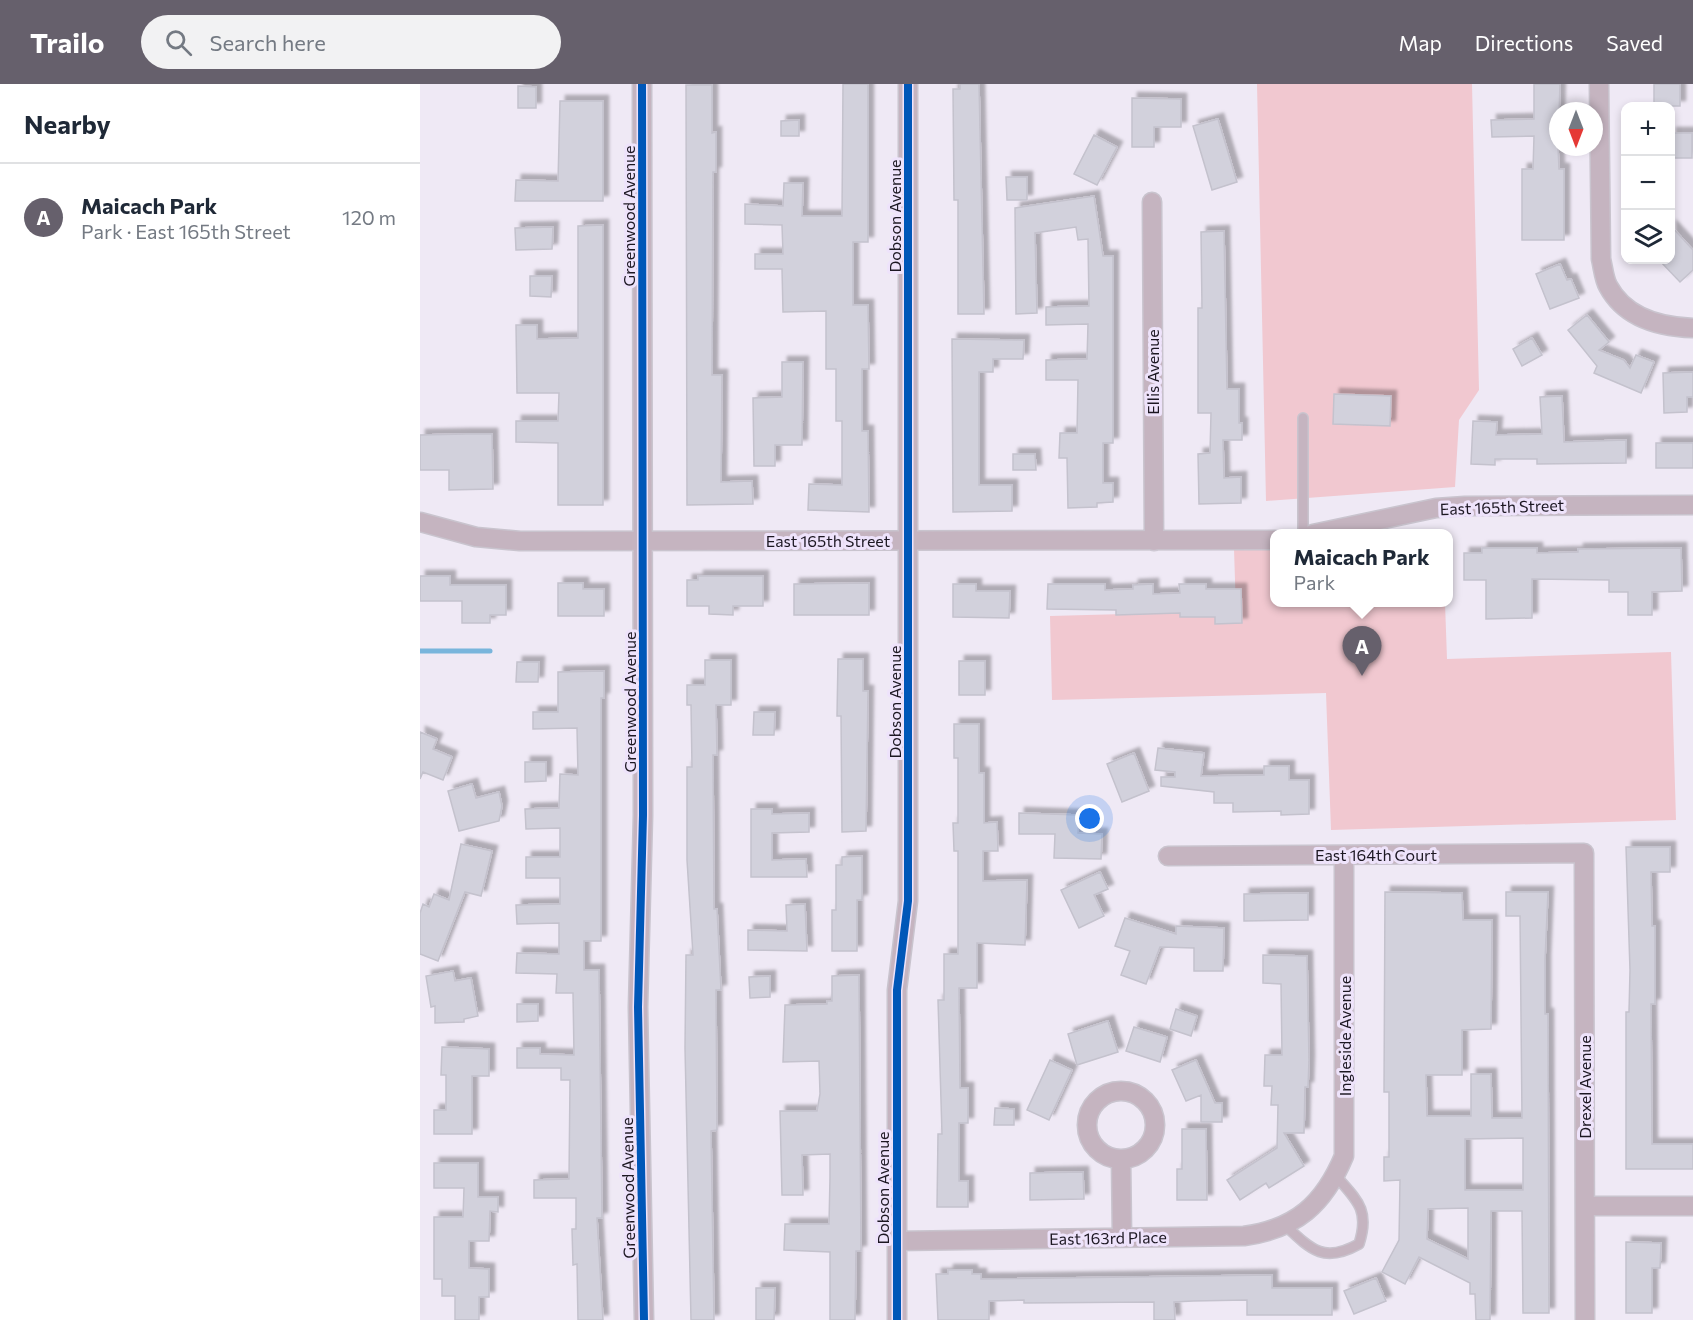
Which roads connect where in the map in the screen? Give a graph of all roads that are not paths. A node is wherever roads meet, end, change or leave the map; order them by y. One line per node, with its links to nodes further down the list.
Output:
1 (642, 84): 12 (street, Greenwood Avenue)
2 (908, 84): 13 (street, Dobson Avenue)
3 (1599, 84): 5 (street)
4 (1152, 202): 14 (street, Ellis Avenue)
5 (1693, 328)
6 (1303, 418): 9 (lane)
7 (1693, 505): 10 (street, East 165th Street)
8 (420, 522): 12 (street, East 165th Street)
9 (1303, 529)
10 (1337, 529)
11 (1270, 540): 14 (street, East 165th Street)
12 (644, 541): 13 (street, East 165th Street); 26 (street, Greenwood Avenue)
13 (910, 541): 14 (street, East 165th Street); 25 (street, Dobson Avenue)
14 (1154, 541)
15 (1584, 853): 16 (street, East 164th Court); 20 (street, Drexel Avenue)
16 (1344, 855): 17 (street, East 164th Court); 19 (street, Ingleside Avenue)
17 (1168, 856)
18 (1121, 1159): 24 (street)
19 (1336, 1176): 22 (street, Ingleside Avenue); 23 (lane)
20 (1585, 1206): 21 (street); 28 (street, Drexel Avenue)
21 (1693, 1206)
22 (1311, 1207): 23 (street, East 163rd Place)
23 (1286, 1226): 24 (street, East 163rd Place)
24 (1122, 1237): 25 (street, East 163rd Place)
25 (897, 1241): 27 (street, Dobson Avenue)
26 (644, 1320)
27 (897, 1320)
28 (1585, 1320)

